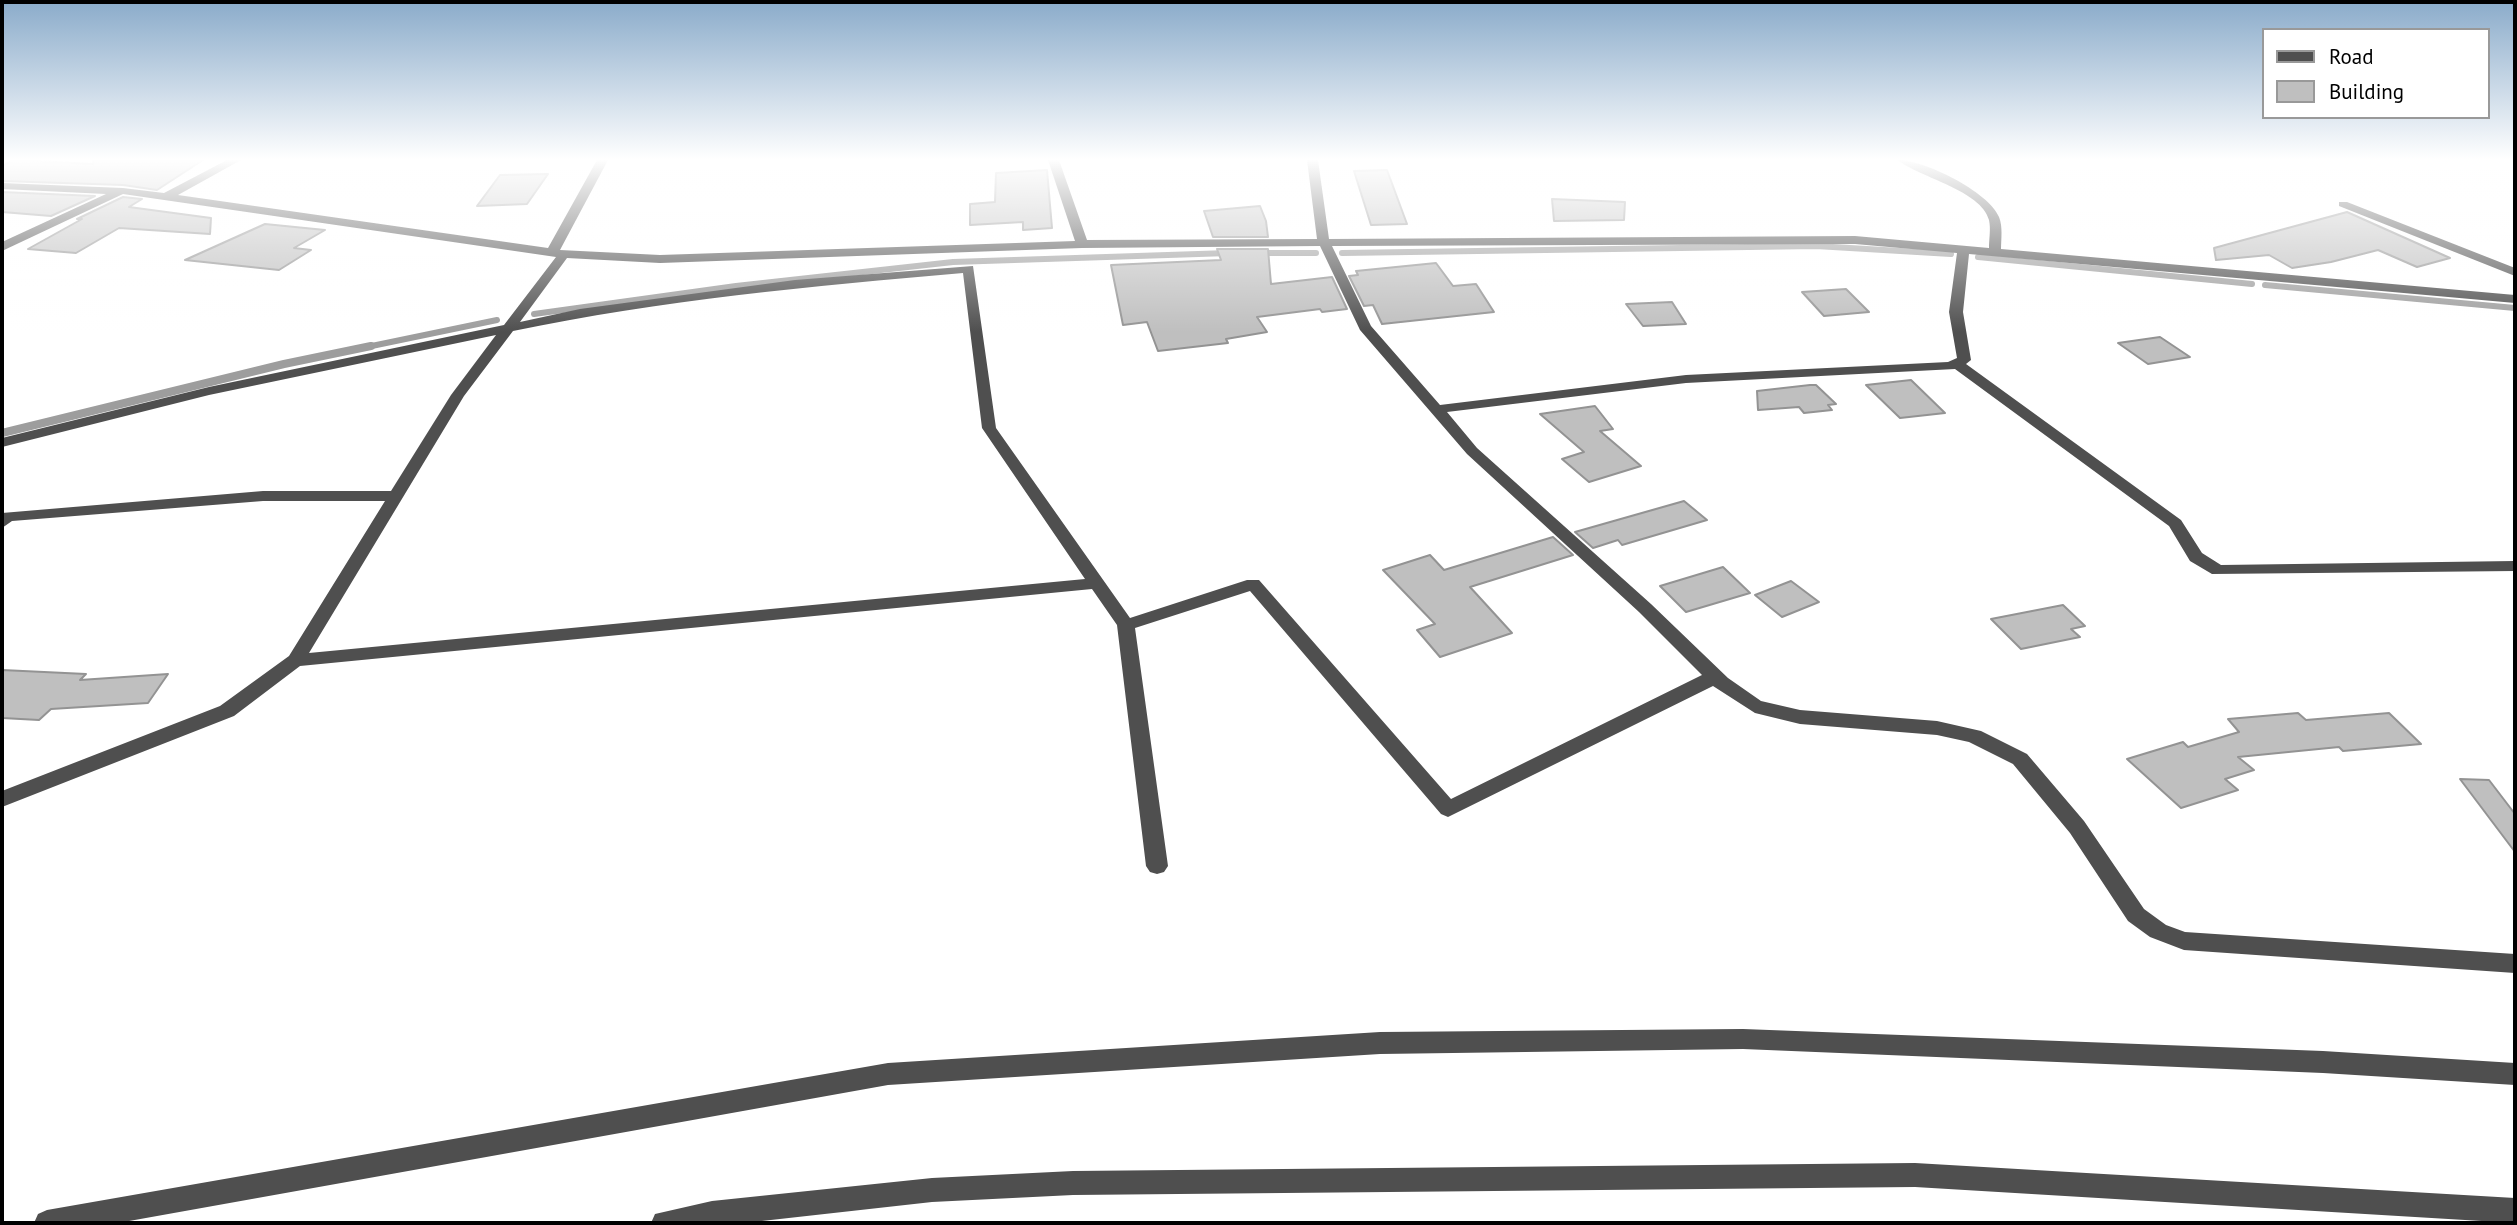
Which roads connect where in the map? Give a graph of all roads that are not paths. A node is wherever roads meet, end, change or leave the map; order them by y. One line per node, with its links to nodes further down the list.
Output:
1 (66, 217): 10 (street)
2 (315, 217): 13 (street)
3 (575, 217): 13 (street)
4 (1073, 217): 9 (street)
5 (1320, 217): 8 (street)
6 (1994, 217): 12 (street)
7 (2376, 217): 14 (street)
8 (1324, 243): 9 (street); 11 (street); 18 (street)
9 (1082, 244): 13 (street)
10 (2, 247)
11 (1964, 248): 12 (street); 17 (street)
12 (1995, 251): 15 (street)
13 (558, 252): 16 (street)
14 (2515, 272)
15 (2512, 296)
16 (508, 327): 19 (street); 20 (street); 23 (street)
17 (1956, 363): 18 (street); 22 (street)
18 (1439, 409): 26 (street)
19 (2, 442)
20 (395, 496): 21 (street); 25 (street)
21 (2, 523)
22 (2515, 566)
23 (1097, 583): 24 (street); 25 (street)
24 (1126, 625): 26 (street); 28 (street)
25 (295, 660): 27 (street)
26 (1715, 677): 29 (street)
27 (2, 799)
28 (1157, 866)
29 (2515, 964)
30 (2515, 1074): 32 (street)
31 (2515, 1211): 33 (street)
32 (47, 1223)
33 (664, 1223)

